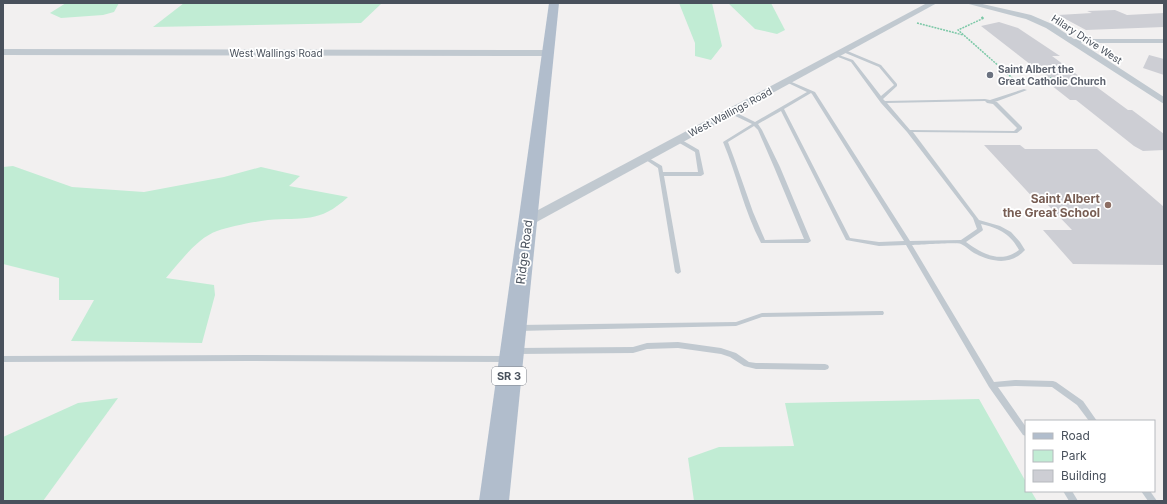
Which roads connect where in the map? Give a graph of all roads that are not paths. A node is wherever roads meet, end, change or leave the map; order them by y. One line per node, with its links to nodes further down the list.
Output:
1 (554, 3): 8 (main road, Ridge Road / SR 3)
2 (932, 3): 7 (street, West Wallings Road)
3 (969, 3): 4 (street, Hilary Drive West)
4 (1071, 41): 5 (street); 14 (street, Hilary Drive West)
5 (1164, 41)
6 (3, 52): 8 (street, West Wallings Road)
7 (840, 53): 9 (street, West Wallings Road); 12 (lane); 12 (lane)
8 (548, 54): 22 (main road, Ridge Road / SR 3)
9 (787, 81): 11 (lane); 16 (street, West Wallings Road)
10 (1025, 90): 13 (lane)
11 (811, 91): 15 (lane); 25 (lane)
12 (882, 100): 13 (lane); 18 (lane)
13 (989, 102): 18 (lane)
14 (1164, 102)
15 (782, 109): 17 (lane); 25 (lane)
16 (731, 112): 17 (lane); 19 (street, West Wallings Road)
17 (755, 124): 17 (lane)
18 (909, 131): 23 (lane)
19 (678, 140): 20 (street, West Wallings Road); 21 (lane)
20 (645, 158): 21 (lane); 22 (street, West Wallings Road)
21 (661, 174): 26 (lane)
22 (528, 220): 28 (main road, Ridge Road / SR 3)
23 (977, 221): 24 (lane); 24 (lane)
24 (962, 242): 25 (lane)
25 (908, 243): 31 (lane)
26 (678, 272)
27 (881, 313): 28 (lane)
28 (512, 346): 29 (lane); 30 (lane); 36 (main road, Ridge Road / SR 3)
29 (3, 359)
30 (825, 367)
31 (992, 385): 32 (lane); 33 (lane)
32 (1092, 420)
33 (1025, 432)
34 (1068, 492): 37 (lane)
35 (1146, 492): 38 (lane)
36 (494, 501)
37 (1074, 501)
38 (1153, 501)

